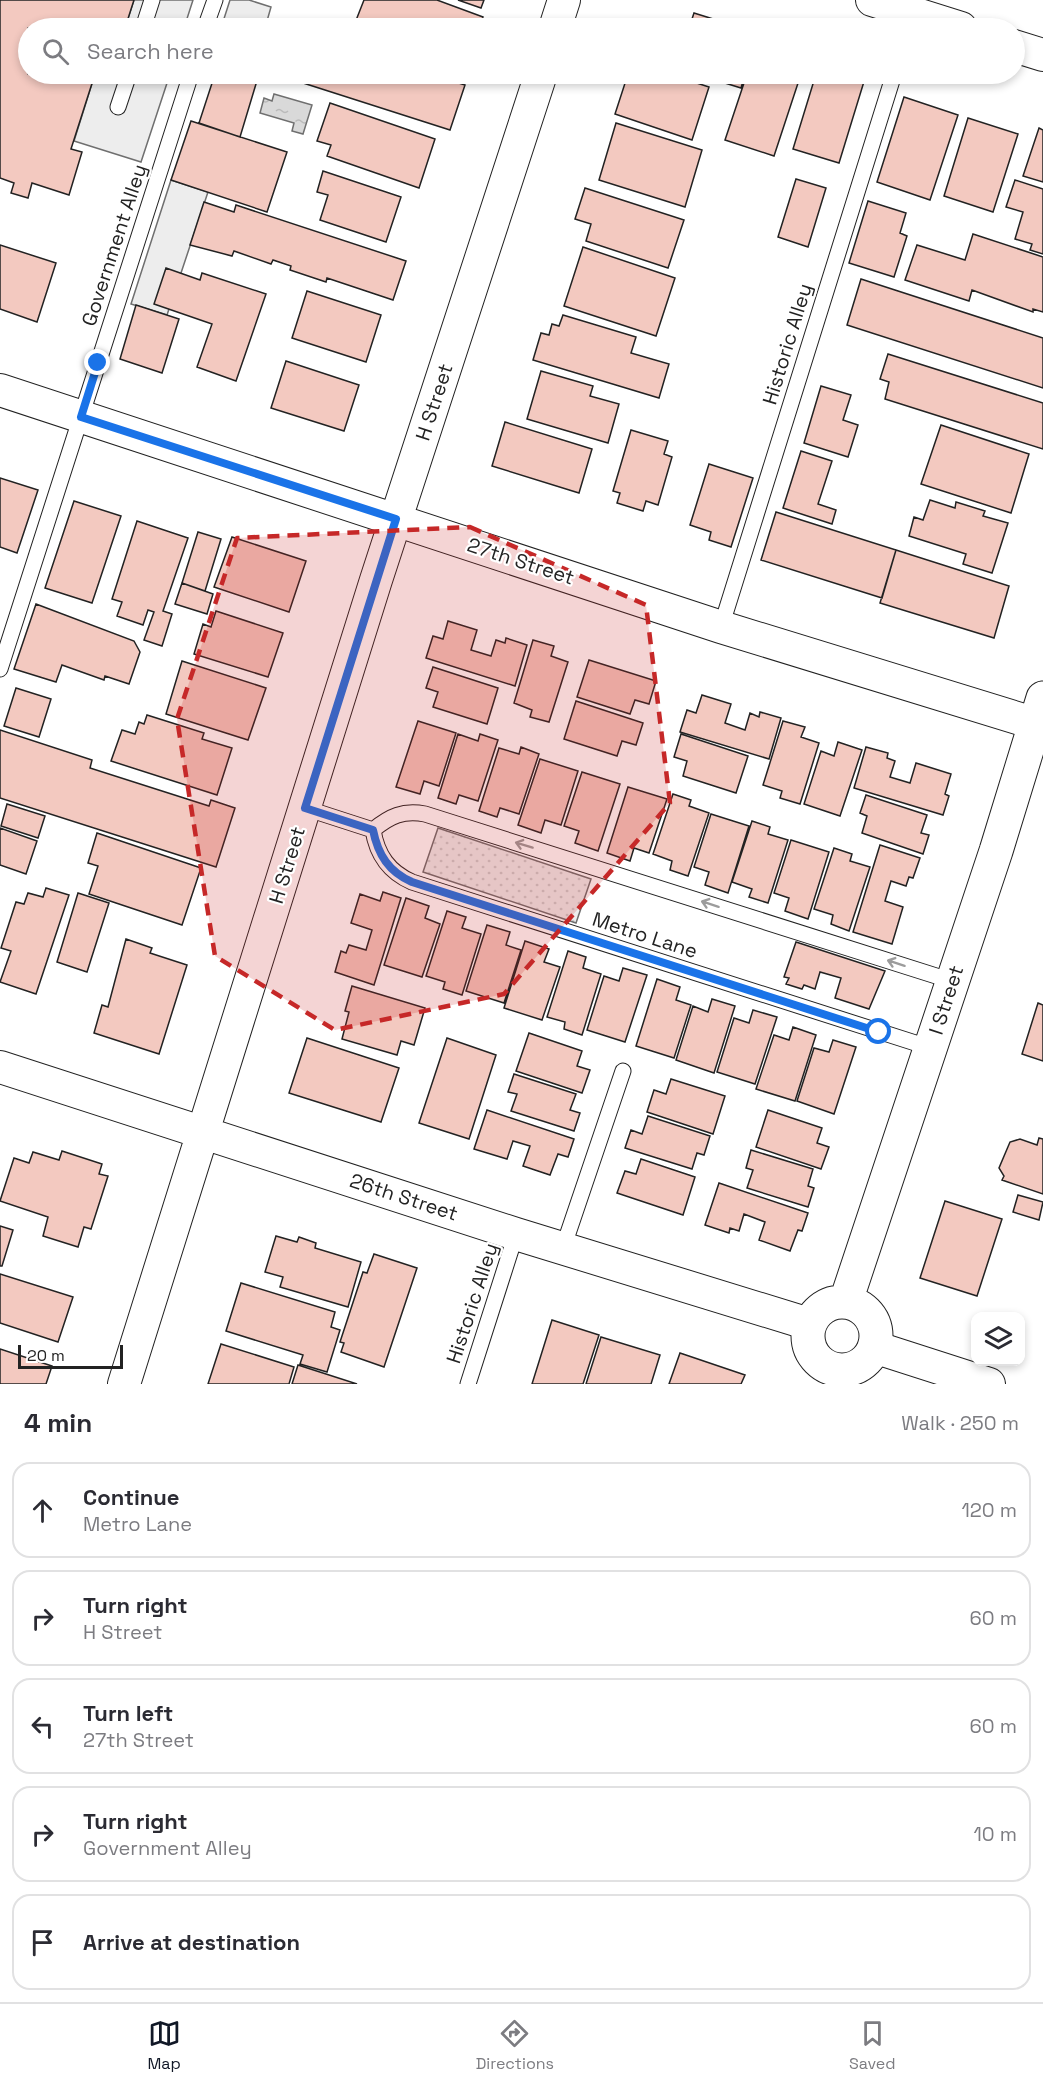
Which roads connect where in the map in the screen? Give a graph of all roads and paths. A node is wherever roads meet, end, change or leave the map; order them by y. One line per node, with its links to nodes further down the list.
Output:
1 (152, 0): 6 (lane)
2 (213, 0): 7 (lane)
3 (564, 0): 8 (street)
4 (872, 0): 5 (street)
5 (913, 14)
6 (146, 18)
7 (208, 18)
8 (558, 18)
9 (1025, 50): 10 (street)
10 (1043, 56)
11 (126, 84): 15 (lane)
12 (188, 84): 17 (lane, Government Alley)
13 (538, 84): 18 (street, H Street)
14 (891, 84): 19 (lane, Historic Alley)
15 (118, 107)
16 (0, 390): 17 (street, 27th Street)
17 (81, 417): 18 (street, 27th Street); 20 (lane, Government Alley)
18 (396, 519): 19 (street, 27th Street); 22 (street, H Street)
19 (721, 627): 21 (street, 27th Street)
20 (0, 669)
21 (1040, 716): 24 (street, I Street)
22 (305, 808): 23 (lane); 28 (street, H Street)
23 (373, 830): 24 (lane, one-way to 23); 25 (lane, Metro Lane)
24 (952, 981): 25 (street, I Street)
25 (931, 1048): 31 (street, I Street)
26 (0, 1067): 28 (street, 26th Street)
27 (623, 1071): 30 (lane)
28 (204, 1132): 29 (street, 26th Street); 35 (street, H Street)
29 (516, 1234): 30 (street, 26th Street); 36 (lane, Historic Alley)
30 (563, 1248): 32 (street, 26th Street)
31 (846, 1301): 32 (street); 33 (street)
32 (809, 1324): 34 (street)
33 (874, 1347): 34 (street); 37 (street)
34 (823, 1375)
35 (124, 1384)
36 (468, 1384)
37 (989, 1384)

